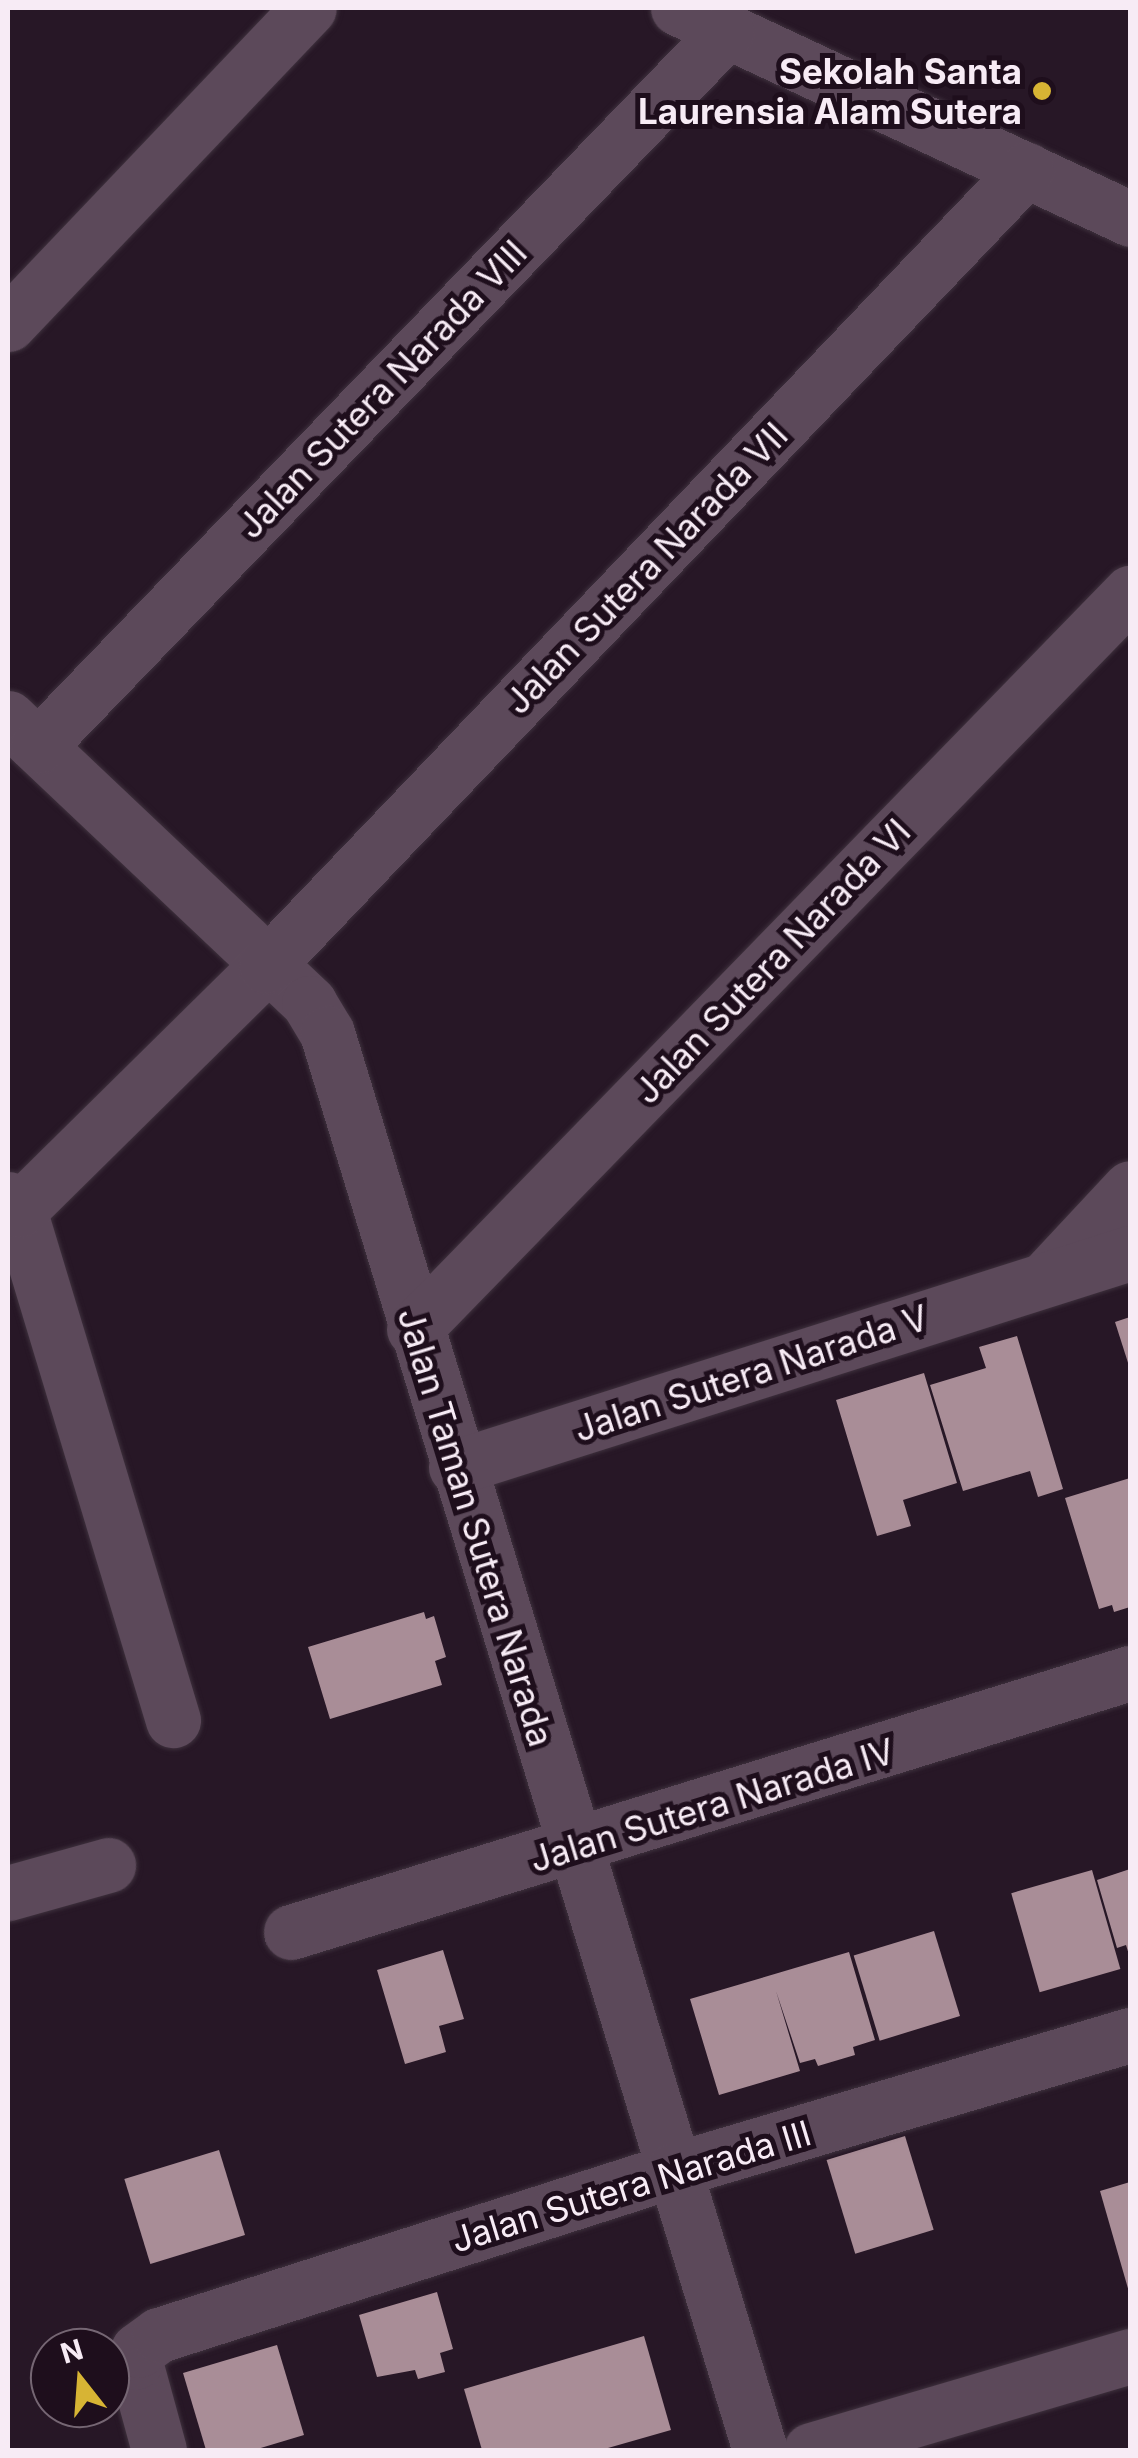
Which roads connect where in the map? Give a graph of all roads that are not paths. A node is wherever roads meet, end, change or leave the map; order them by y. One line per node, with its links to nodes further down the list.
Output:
1 (309, 8): 6 (street)
2 (678, 8): 3 (street)
3 (726, 32): 4 (street); 8 (street, Jalan Sutera Narada VIII)
4 (1026, 170): 5 (street); 9 (street, Jalan Sutera Narada VII)
5 (1130, 219)
6 (8, 324)
7 (1130, 593): 14 (street, Jalan Sutera Narada VI)
8 (23, 732): 9 (street, Jalan Taman Sutera Narada)
9 (266, 966): 11 (street, Jalan Sutera Narada VII); 14 (street, Jalan Taman Sutera Narada)
10 (1130, 1188): 13 (street, Jalan Sutera Narada V)
11 (14, 1205): 17 (street)
12 (1130, 1253): 13 (street, Jalan Sutera Narada V)
13 (1046, 1278): 15 (street, Jalan Sutera Narada V)
14 (414, 1328): 15 (street, Jalan Taman Sutera Narada)
15 (456, 1467): 18 (street, Jalan Taman Sutera Narada)
16 (1130, 1673): 18 (street, Jalan Sutera Narada IV)
17 (173, 1720)
18 (575, 1849): 21 (street, Jalan Sutera Narada IV); 23 (street, Jalan Taman Sutera Narada)
19 (108, 1866): 20 (street)
20 (8, 1893)
21 (291, 1932)
22 (1130, 2035): 23 (street, Jalan Sutera Narada III)
23 (674, 2170): 25 (street, Jalan Sutera Narada III); 26 (street, Jalan Taman Sutera Narada)
24 (1130, 2356): 27 (street)
25 (159, 2450)
26 (760, 2450)
27 (811, 2450)

